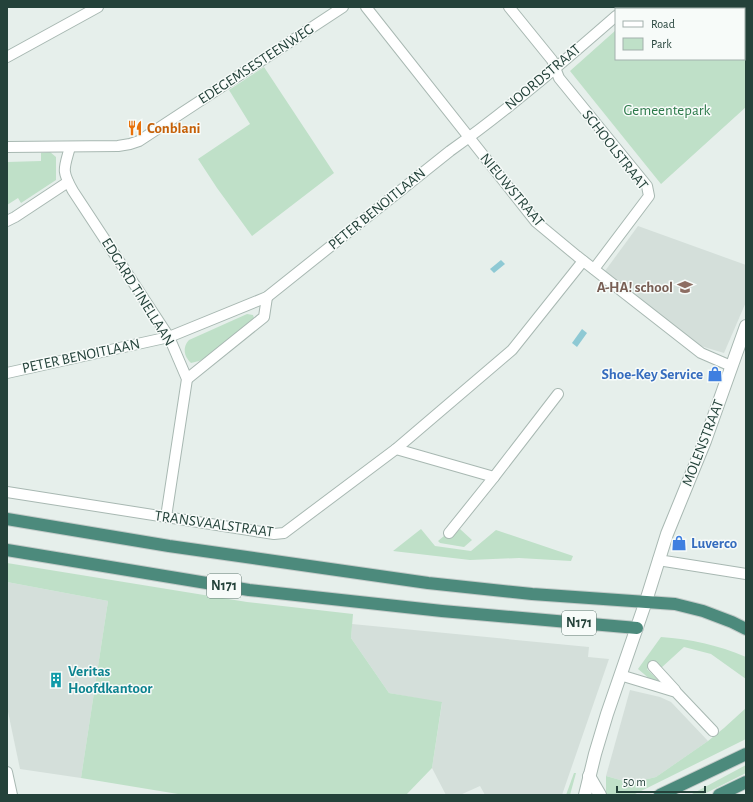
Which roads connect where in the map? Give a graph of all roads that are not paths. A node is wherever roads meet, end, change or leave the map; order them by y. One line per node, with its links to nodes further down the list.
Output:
1 (98, 7): 6 (street)
2 (343, 7): 10 (street, EDEGEMSESTEENWEG)
3 (366, 7): 8 (street, NIEUWSTRAAT)
4 (508, 7): 7 (street)
5 (615, 17): 7 (street, NOORDSTRAAT)
6 (7, 57)
7 (556, 68): 8 (street, NOORDSTRAAT); 14 (street, SCHOOLSTRAAT)
8 (470, 138): 13 (street, NIEUWSTRAAT); 15 (street, PETER BENOITLAAN)
9 (7, 147): 10 (street, EDEGEMSESTEENWEG)
10 (70, 147): 11 (street, EDGARD TINELLAAN)
11 (68, 182): 12 (street); 17 (street, EDGARD TINELLAAN)
12 (7, 221)
13 (583, 261): 14 (street, NIEUWSTRAAT); 22 (street, TRANSVAALSTRAAT)
14 (594, 269): 18 (street, NIEUWSTRAAT)
15 (267, 297): 17 (street, PETER BENOITLAAN); 20 (street)
16 (746, 326): 18 (street, MOLENSTRAAT)
17 (169, 337): 19 (street, PETER BENOITLAAN); 20 (street, EDGARD TINELLAAN)
18 (732, 366): 29 (street, MOLENSTRAAT)
19 (7, 373)
20 (187, 379): 25 (street)
21 (558, 394): 23 (street)
22 (396, 449): 23 (street); 25 (street, TRANSVAALSTRAAT)
23 (494, 477): 27 (street)
24 (7, 492): 25 (street, TRANSVAALSTRAAT)
25 (166, 517)
26 (7, 519): 31 (highway, N171)
27 (449, 533)
28 (7, 550): 32 (highway, N171)
29 (658, 560): 30 (street); 31 (street, MOLENSTRAAT)
30 (746, 574)
31 (646, 601): 32 (street); 33 (highway, N171)
32 (637, 628): 35 (street)
33 (746, 629)
34 (653, 666): 36 (street)
35 (620, 676): 36 (street); 40 (street)
36 (676, 692): 37 (street)
37 (713, 731)
38 (746, 754): 45 (highway)
39 (7, 772): 42 (street)
40 (589, 776): 43 (street); 44 (street)
41 (746, 782): 46 (highway)
42 (12, 795)
43 (584, 795)
44 (600, 795)
45 (660, 795)
46 (719, 795)

